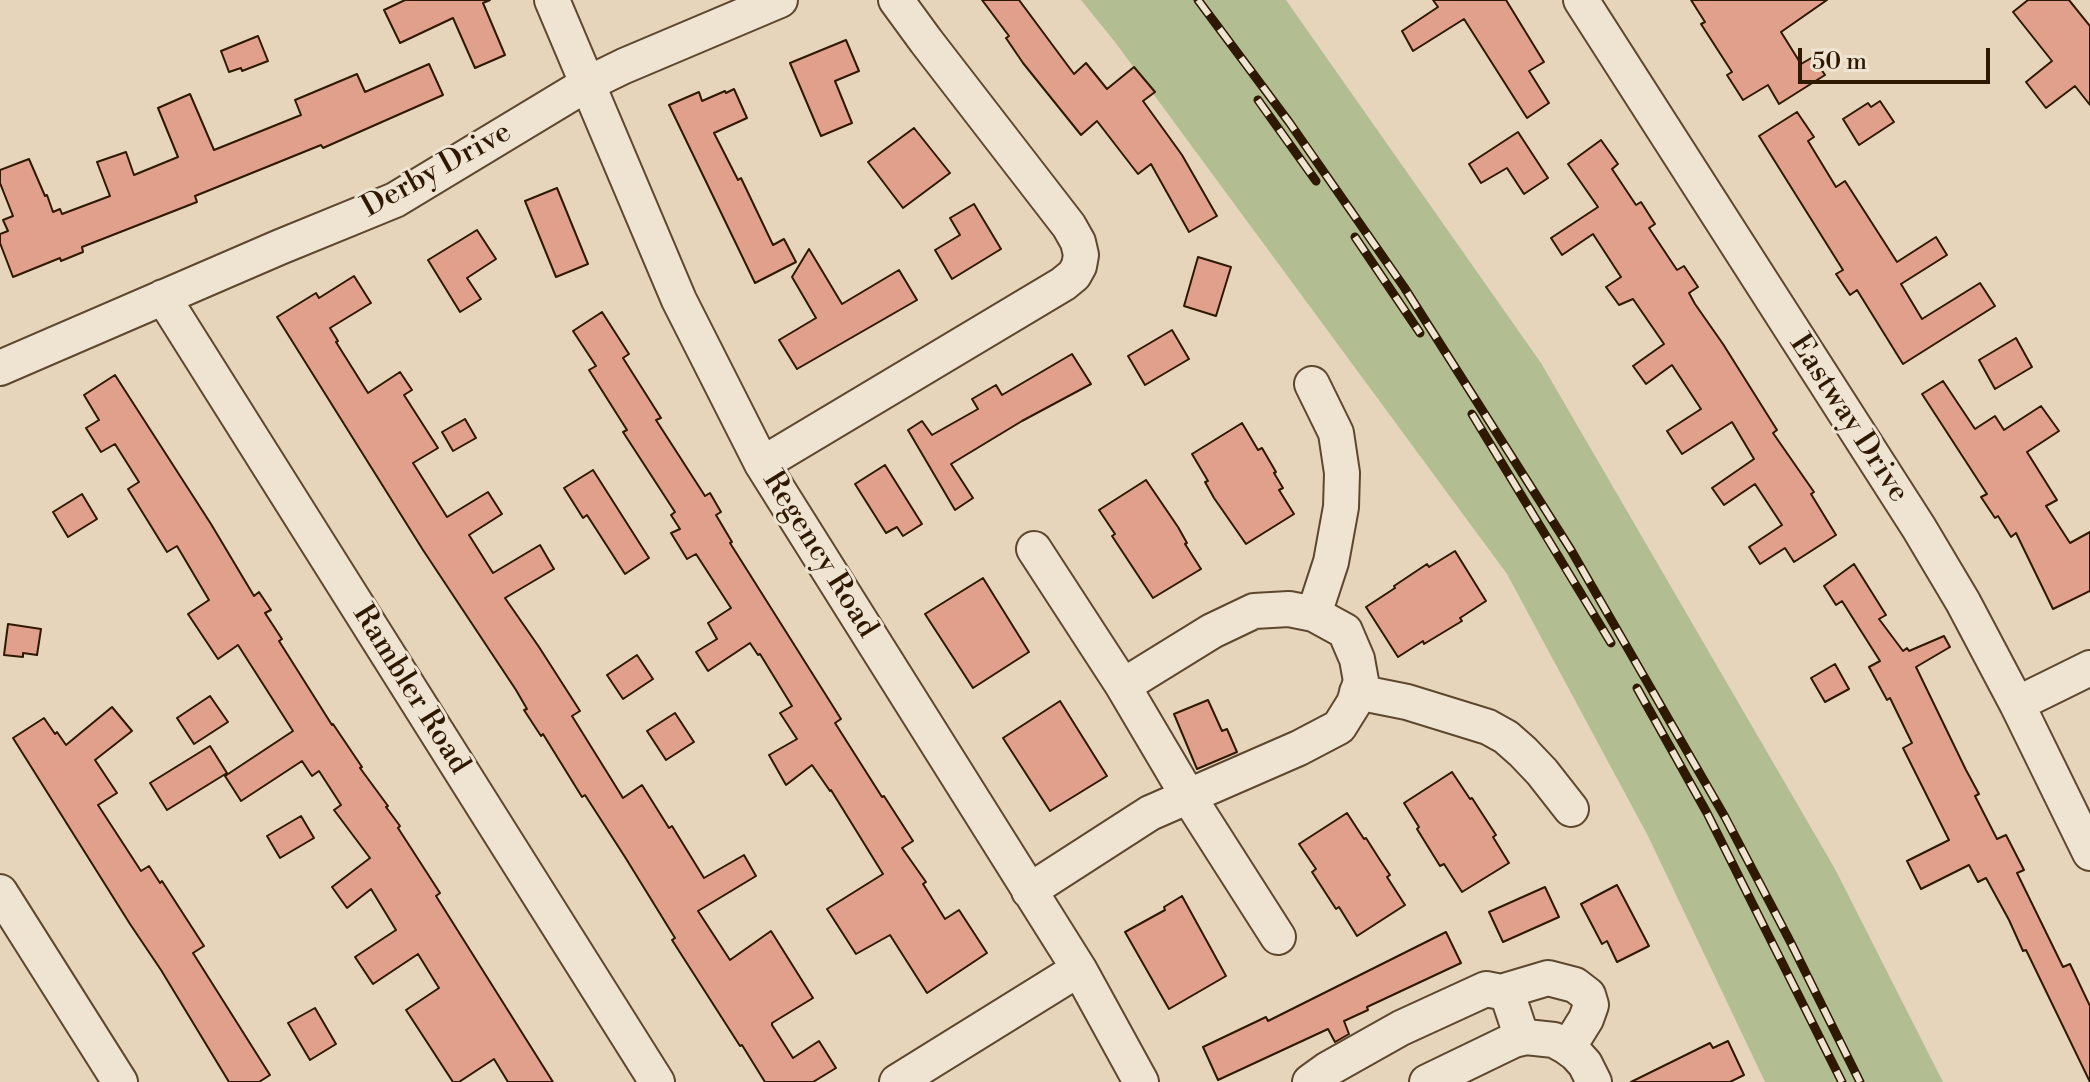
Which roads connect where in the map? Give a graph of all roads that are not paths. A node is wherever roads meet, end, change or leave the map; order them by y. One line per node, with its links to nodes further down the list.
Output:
1 (552, 0): 5 (street, Regency Road)
2 (780, 0): 5 (street, Derby Drive)
3 (896, 0): 9 (street)
4 (1581, 0): 15 (street, Eastway Drive)
5 (587, 84): 6 (street, Derby Drive); 9 (street, Regency Road)
6 (163, 297): 7 (street, Derby Drive); 28 (street, Rambler Road)
7 (0, 368)
8 (1312, 384): 11 (street)
9 (762, 464): 19 (street, Regency Road)
10 (1034, 549): 13 (street)
11 (1314, 614): 13 (street); 14 (street)
12 (2090, 668): 15 (street)
13 (1123, 686): 16 (street)
14 (1357, 692): 16 (street); 17 (street)
15 (2017, 704): 18 (street, Eastway Drive)
16 (1188, 796): 19 (street); 21 (street)
17 (1571, 809)
18 (2090, 853)
19 (1029, 891): 22 (street, Regency Road)
20 (0, 892): 27 (street)
21 (1278, 937)
22 (1079, 969): 29 (street); 30 (street, Regency Road)
23 (1501, 992): 24 (street); 25 (street); 31 (street)
24 (1522, 1038): 25 (street); 26 (street)
25 (1568, 1048): 32 (street)
26 (1444, 1078)
27 (120, 1082)
28 (657, 1082)
29 (897, 1082)
30 (1141, 1082)
31 (1310, 1082)
32 (1594, 1082)

